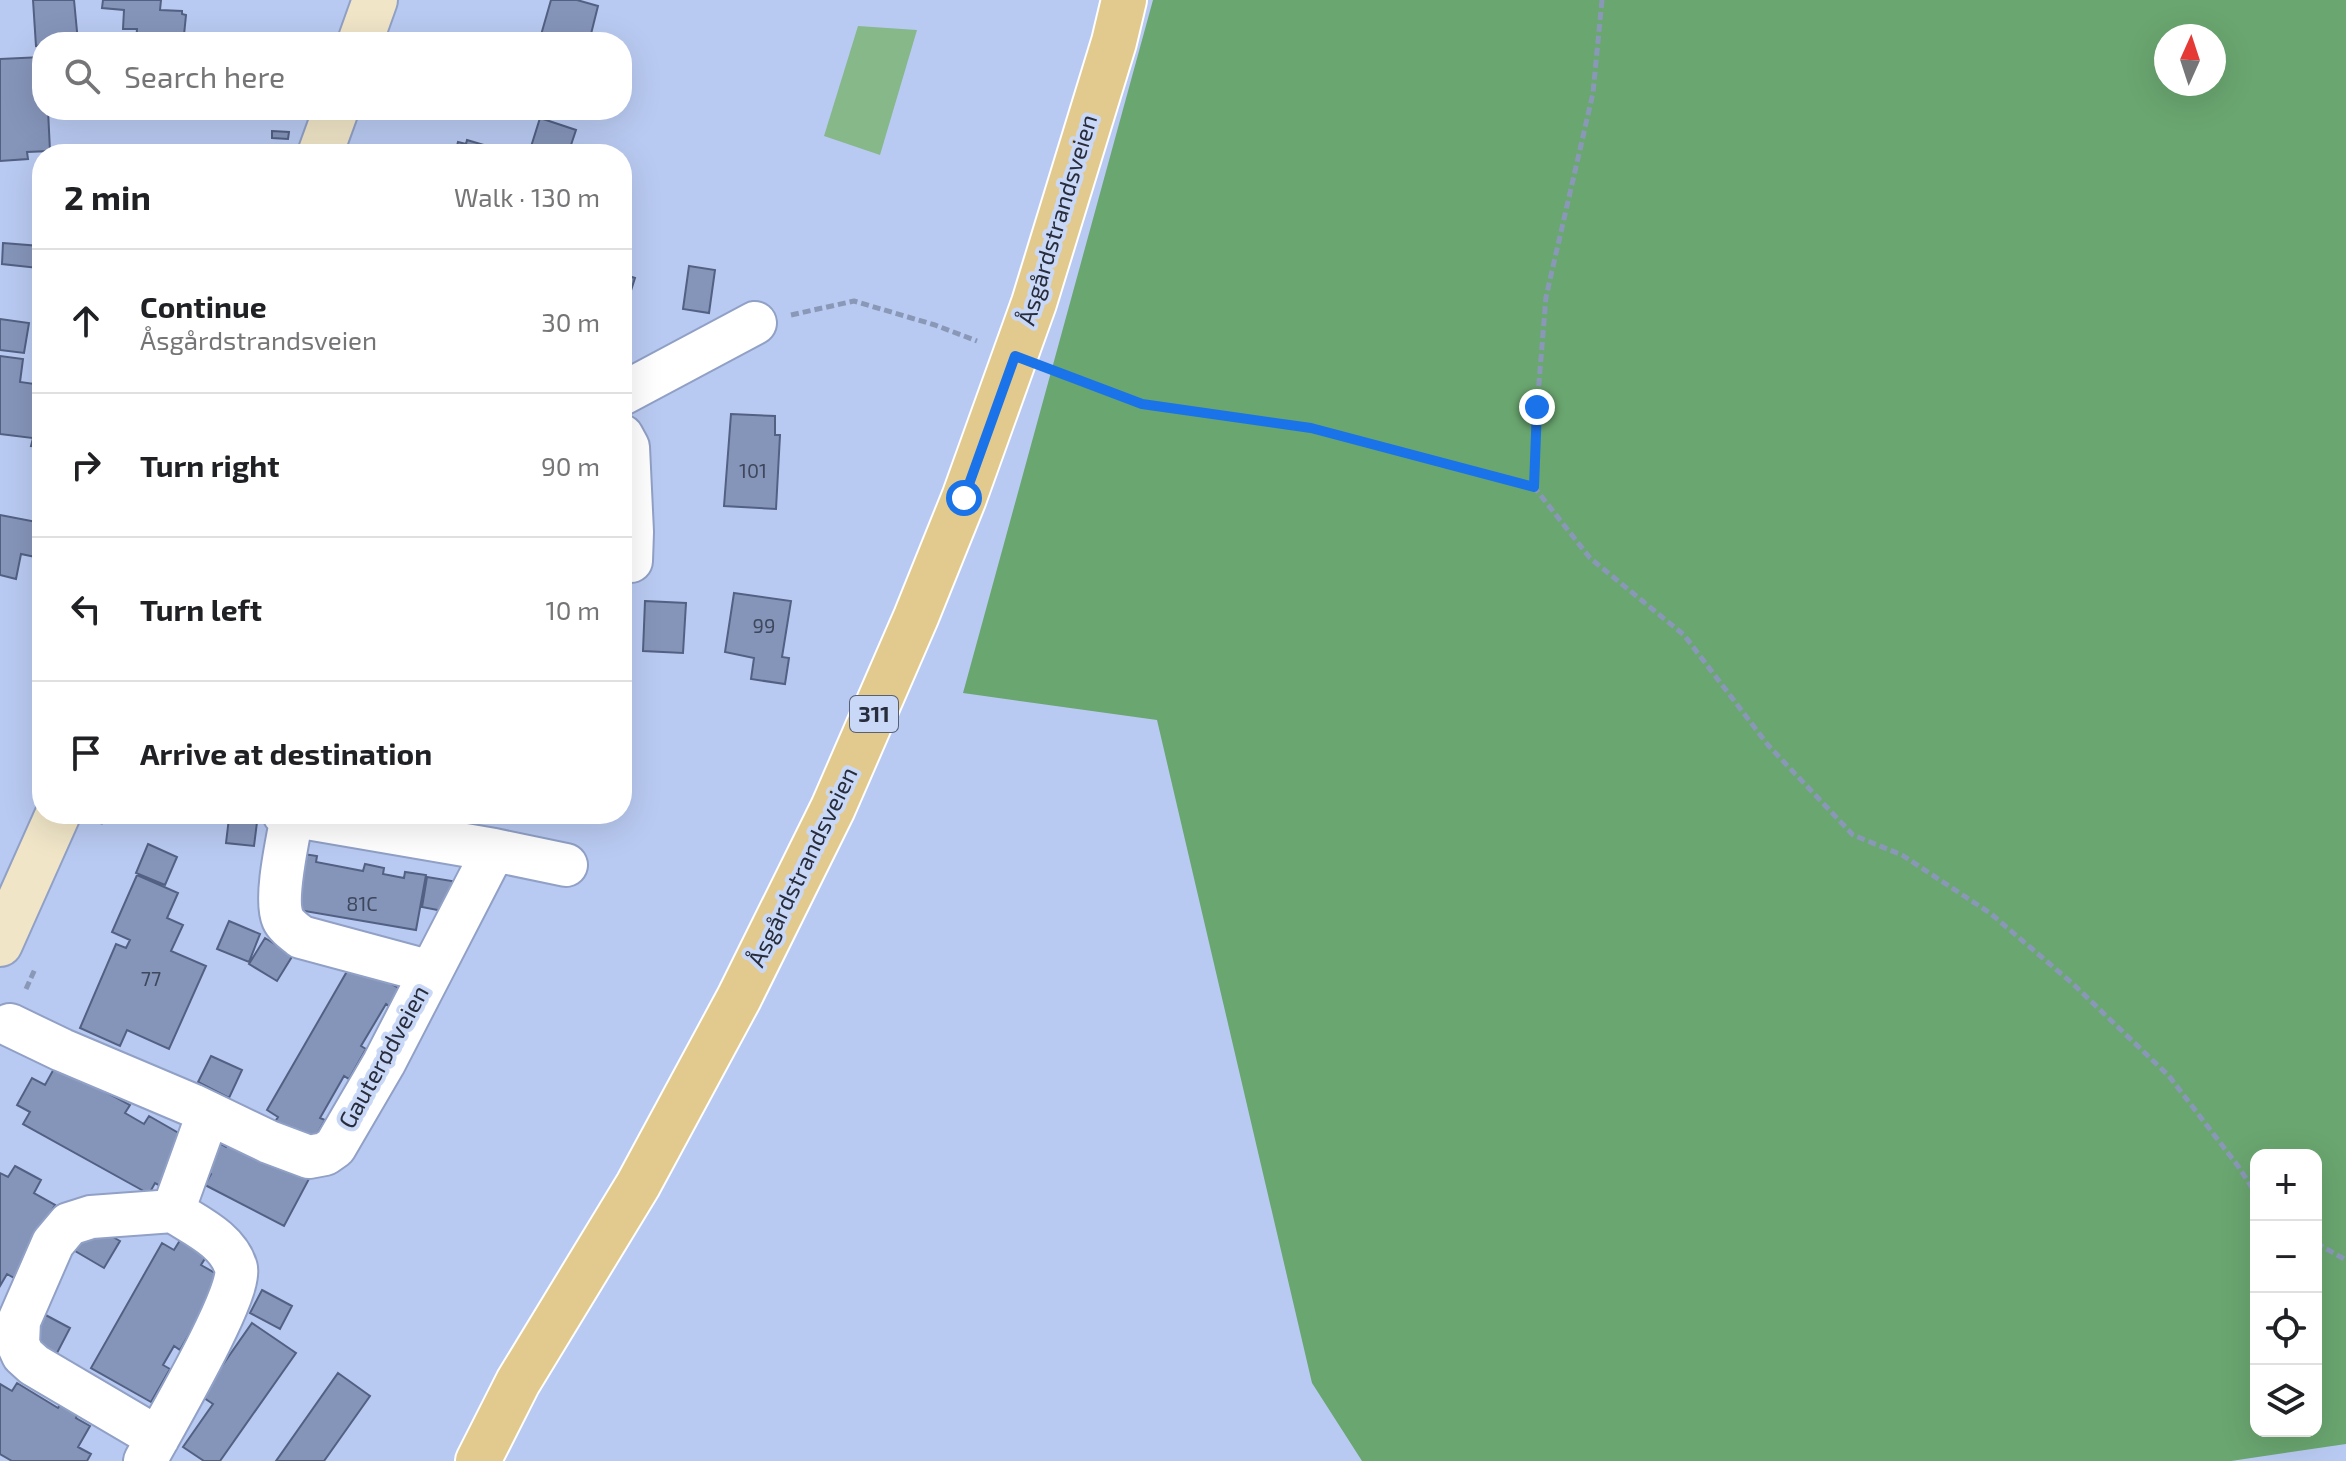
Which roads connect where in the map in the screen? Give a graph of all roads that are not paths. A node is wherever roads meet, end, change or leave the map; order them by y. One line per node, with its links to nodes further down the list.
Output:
1 (375, 0): 3 (main road)
2 (1124, 0): 18 (main road, Åsgårdstrandsveien / 311)
3 (364, 32)
4 (332, 120): 5 (main road)
5 (324, 144)
6 (755, 323): 7 (street)
7 (632, 389)
8 (54, 824): 13 (main road)
9 (287, 824): 14 (street, Gauterødveien)
10 (341, 824): 11 (street, Gauterødveien)
11 (494, 850): 12 (street, Gauterødveien); 14 (street, Gauterødveien)
12 (566, 865)
13 (0, 944)
14 (431, 972): 16 (street, Gauterødveien)
15 (10, 1025): 16 (street, Gauterødveien)
16 (208, 1114): 17 (street)
17 (173, 1211): 19 (street); 19 (street)
18 (518, 1382): 20 (main road, Åsgårdstrandsveien / 311); 21 (main road, Åsgårdstrandsveien / 311)
19 (152, 1449)
20 (454, 1461)
21 (478, 1461)

